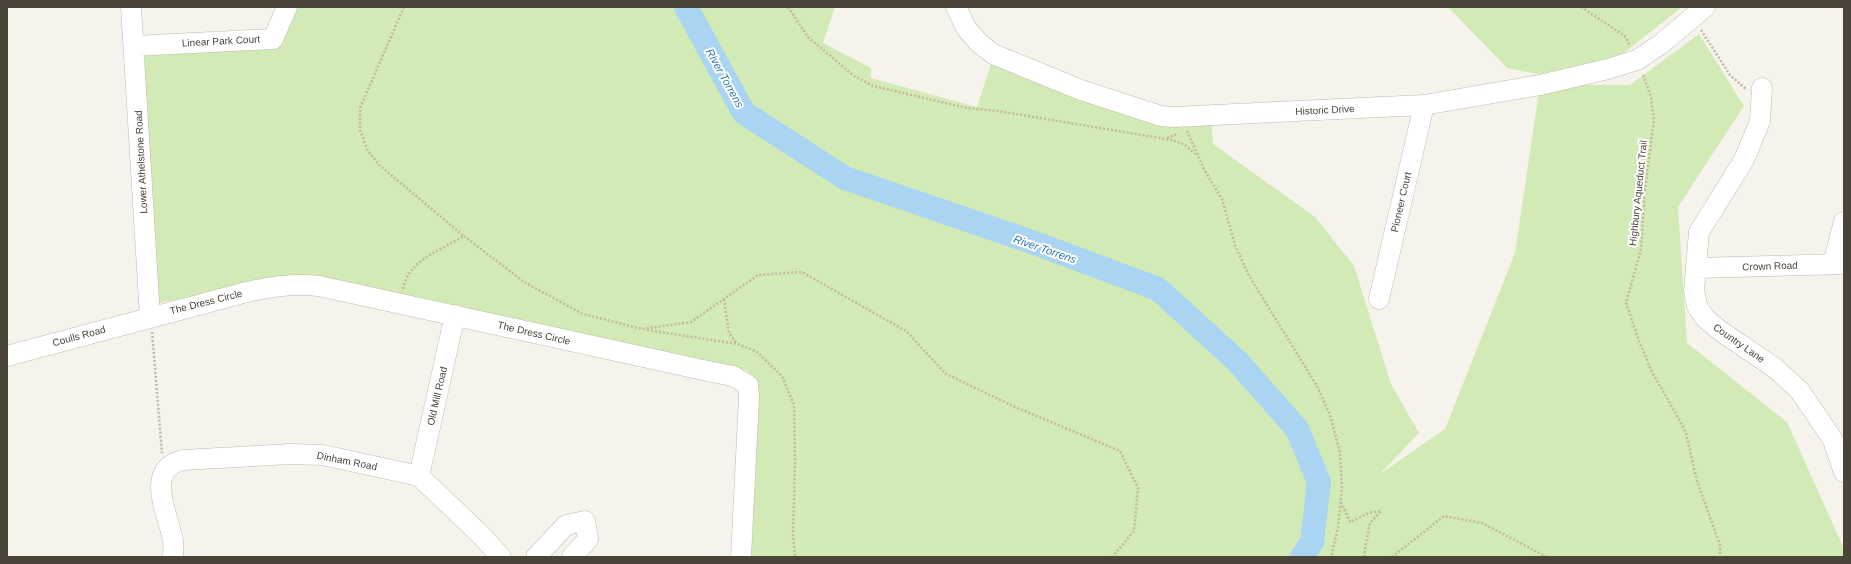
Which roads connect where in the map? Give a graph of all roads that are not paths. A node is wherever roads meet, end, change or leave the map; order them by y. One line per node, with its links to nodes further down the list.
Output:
1 (131, 7): 5 (street, Lower Athelstone Road)
2 (287, 7): 5 (street, Linear Park Court)
3 (956, 7): 7 (street, Historic Drive)
4 (1706, 7): 7 (street, Historic Drive)
5 (134, 46): 13 (street, Lower Athelstone Road)
6 (1754, 89): 10 (street, Country Lane)
7 (1424, 106): 11 (street, Pioneer Court)
8 (1844, 222): 9 (street)
9 (1839, 264): 10 (street, Crown Road)
10 (1696, 268): 15 (street, Country Lane)
11 (1378, 299)
12 (455, 316): 13 (street, The Dress Circle); 16 (street, Old Mill Road); 21 (street, The Dress Circle)
13 (151, 324): 14 (street, Coulls Road)
14 (7, 356)
15 (1844, 472)
16 (419, 476): 17 (street, Dinham Road); 18 (street)
17 (173, 557)
18 (501, 557)
19 (536, 557): 20 (street)
20 (572, 557)
21 (741, 557)

